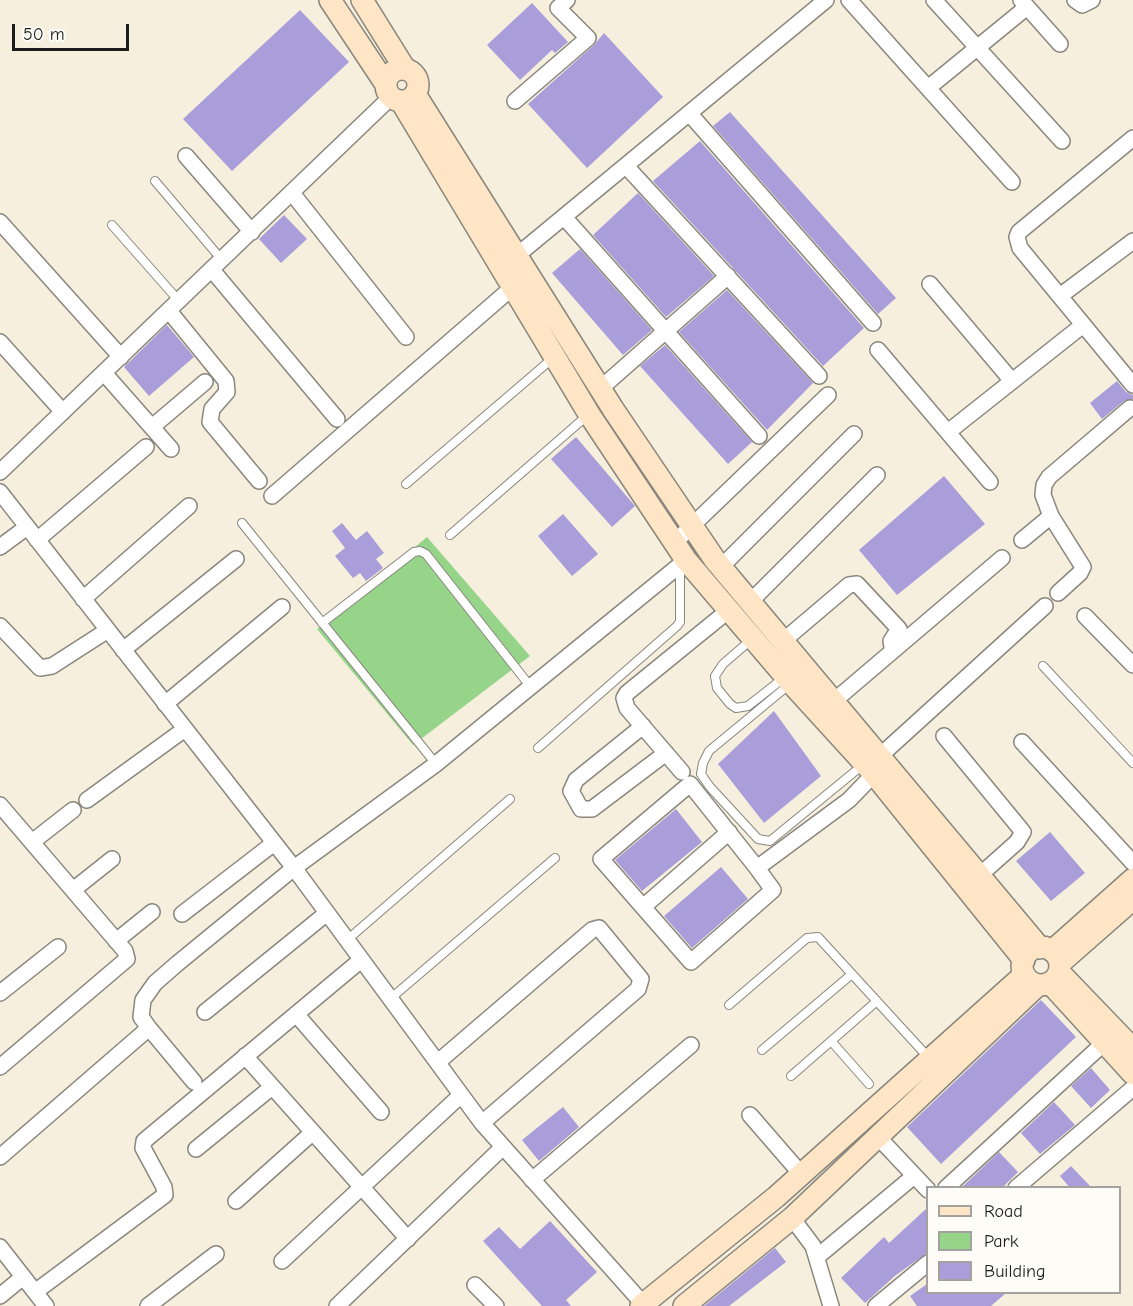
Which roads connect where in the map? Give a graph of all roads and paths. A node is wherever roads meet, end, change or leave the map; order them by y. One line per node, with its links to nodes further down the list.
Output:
1 (330, 0): 13 (street)
2 (362, 0): 13 (street)
3 (567, 0): 14 (street)
4 (826, 0): 15 (street)
5 (849, 0): 12 (street)
6 (934, 0): 11 (street)
7 (1075, 0): 8 (street)
8 (1092, 0)
9 (1024, 3): 10 (street); 11 (street)
10 (1060, 44)
11 (976, 47): 12 (street); 17 (street)
12 (928, 88): 21 (street)
13 (398, 94): 22 (street); 28 (street)
14 (515, 102)
15 (689, 113): 19 (street); 35 (street)
16 (1133, 138): 33 (street)
17 (1062, 141)
18 (186, 156): 26 (street)
19 (626, 165): 23 (street); 30 (street)
20 (155, 181): 29 (lane)
21 (1012, 182)
22 (292, 193): 26 (street); 38 (street)
23 (564, 217): 28 (street); 37 (street)
24 (0, 222): 42 (street)
25 (112, 225): 34 (lane)
26 (252, 232): 29 (street)
27 (1133, 241): 33 (street)
28 (510, 261): 32 (street); 48 (street)
29 (217, 265): 34 (street); 53 (street)
30 (728, 276): 37 (street); 44 (street)
31 (930, 284): 45 (street)
32 (514, 286): 41 (street); 66 (street)
33 (1060, 296): 36 (street)
34 (174, 306): 42 (street); 62 (street)
35 (873, 323)
36 (1083, 325): 45 (street); 47 (street)
37 (665, 331): 48 (street); 57 (street)
38 (406, 337)
39 (0, 342): 51 (street)
40 (878, 350): 55 (street)
41 (555, 356): 52 (street); 64 (lane)
42 (121, 357): 43 (street)
43 (104, 373): 51 (street); 54 (street)
44 (819, 376)
45 (1012, 381): 55 (street)
46 (205, 382): 54 (street)
47 (1133, 385)
48 (601, 388): 70 (street)
49 (828, 395): 70 (street)
50 (1132, 408): 68 (street)
51 (63, 412): 60 (street)
52 (590, 414): 72 (lane); 76 (street)
53 (337, 419)
54 (152, 427): 59 (street)
55 (948, 432): 63 (street)
56 (854, 434): 79 (street)
57 (759, 436)
58 (146, 447): 73 (street)
59 (171, 449)
60 (1, 468)
61 (877, 475): 82 (street)
62 (259, 481)
63 (990, 482)
64 (406, 484)
65 (0, 492): 71 (street)
66 (272, 496)
67 (189, 506): 81 (street)
68 (1051, 516): 74 (street); 80 (street)
69 (242, 523): 87 (lane)
70 (692, 526): 76 (street); 79 (street)
71 (27, 527): 73 (street); 75 (street)
72 (450, 535)
73 (37, 540): 81 (street)
74 (1022, 540)
75 (0, 547)
76 (680, 555): 85 (street); 97 (street); 104 (lane)
77 (1002, 558): 93 (street)
78 (236, 559): 92 (street)
79 (721, 567): 82 (street)
80 (1058, 593)
81 (83, 598): 89 (street)
82 (750, 602): 91 (street)
83 (1045, 606): 108 (street)
84 (282, 607): 99 (street)
85 (729, 610): 90 (street); 100 (street)
86 (1085, 616): 94 (street)
87 (322, 622): 97 (lane); 107 (lane)
88 (0, 626): 89 (street)
89 (108, 630): 92 (street)
90 (754, 638): 96 (street); 96 (lane)
91 (783, 641): 93 (street); 98 (street)
92 (123, 650): 99 (street)
93 (894, 650): 98 (street)
94 (1133, 665)
95 (1043, 666): 106 (lane)
96 (789, 680): 108 (street); 108 (lane)
97 (530, 686): 107 (street)
98 (834, 701): 108 (street)
99 (165, 704): 101 (street)
100 (643, 726): 105 (street); 105 (street)
101 (185, 729): 111 (street); 116 (street)
102 (944, 736): 122 (street)
103 (1022, 742): 119 (street)
104 (538, 748)
105 (666, 753): 109 (street)
106 (1133, 763)
107 (436, 764): 120 (street)
108 (873, 765): 121 (street); 122 (street); 134 (street)
109 (682, 772)
110 (510, 799): 130 (lane)
111 (87, 800)
112 (0, 805): 115 (street)
113 (73, 810): 115 (street)
114 (729, 832): 121 (street); 126 (street); 126 (street)
115 (32, 842): 124 (street)
116 (274, 843): 120 (street); 129 (street)
117 (555, 858): 137 (lane)
118 (112, 859): 124 (street)
119 (1133, 862)
120 (294, 868): 128 (street); 142 (street)
121 (757, 868): 126 (street)
122 (980, 875): 134 (street)
123 (1133, 879): 134 (street)
124 (73, 890): 131 (street)
125 (1133, 899): 134 (street)
126 (643, 907)
127 (152, 912): 131 (street)
128 (327, 913): 130 (street); 140 (street)
129 (182, 914)
130 (347, 940): 133 (street)
131 (116, 941): 151 (street)
132 (58, 947): 136 (street)
133 (361, 960): 137 (street); 141 (street)
134 (1043, 967): 144 (street); 146 (street); 149 (street); 163 (street)
135 (852, 974): 138 (lane); 139 (lane); 147 (lane)
136 (0, 993)
137 (390, 999): 150 (street)
138 (877, 1001): 143 (lane); 149 (lane)
139 (729, 1005)
140 (205, 1012)
141 (296, 1014): 148 (street); 159 (street)
142 (149, 1028): 154 (street); 166 (street)
143 (832, 1042): 153 (lane); 155 (lane)
144 (1104, 1043): 152 (street); 170 (street)
145 (691, 1045): 169 (street)
146 (1133, 1049)
147 (762, 1050)
148 (245, 1056): 156 (street); 184 (street)
149 (931, 1061): 167 (street)
150 (438, 1062): 158 (street); 161 (street)
151 (0, 1067)
152 (1133, 1074)
153 (791, 1076)
154 (194, 1082)
155 (869, 1084)
156 (272, 1087): 162 (street); 165 (street)
157 (1133, 1088): 171 (street)
158 (461, 1095): 161 (street); 172 (street)
159 (381, 1112)
160 (750, 1115): 167 (street)
161 (482, 1123): 164 (street)
162 (312, 1133): 172 (street); 174 (street)
163 (879, 1138): 168 (street); 175 (street)
164 (503, 1147): 169 (street); 176 (street)
165 (196, 1149)
166 (0, 1157)
167 (802, 1174): 186 (street)
168 (914, 1176): 173 (street); 179 (street)
169 (532, 1180): 186 (street)
170 (948, 1186)
171 (1018, 1186)
172 (360, 1188): 176 (street); 180 (street)
173 (926, 1189)
174 (236, 1201)
175 (792, 1218): 179 (street); 191 (street)
176 (408, 1239): 189 (street)
177 (0, 1248): 182 (street)
178 (216, 1254): 188 (street)
179 (816, 1257): 192 (street)
180 (282, 1261)
181 (926, 1264): 193 (street)
182 (23, 1277): 184 (street); 185 (street)
183 (475, 1285): 190 (street)
184 (35, 1292): 187 (street)
185 (0, 1296)
186 (643, 1305)
187 (46, 1306)
188 (148, 1306)
189 (337, 1306)
190 (496, 1306)
191 (684, 1306)
192 (831, 1306)
193 (876, 1306)

